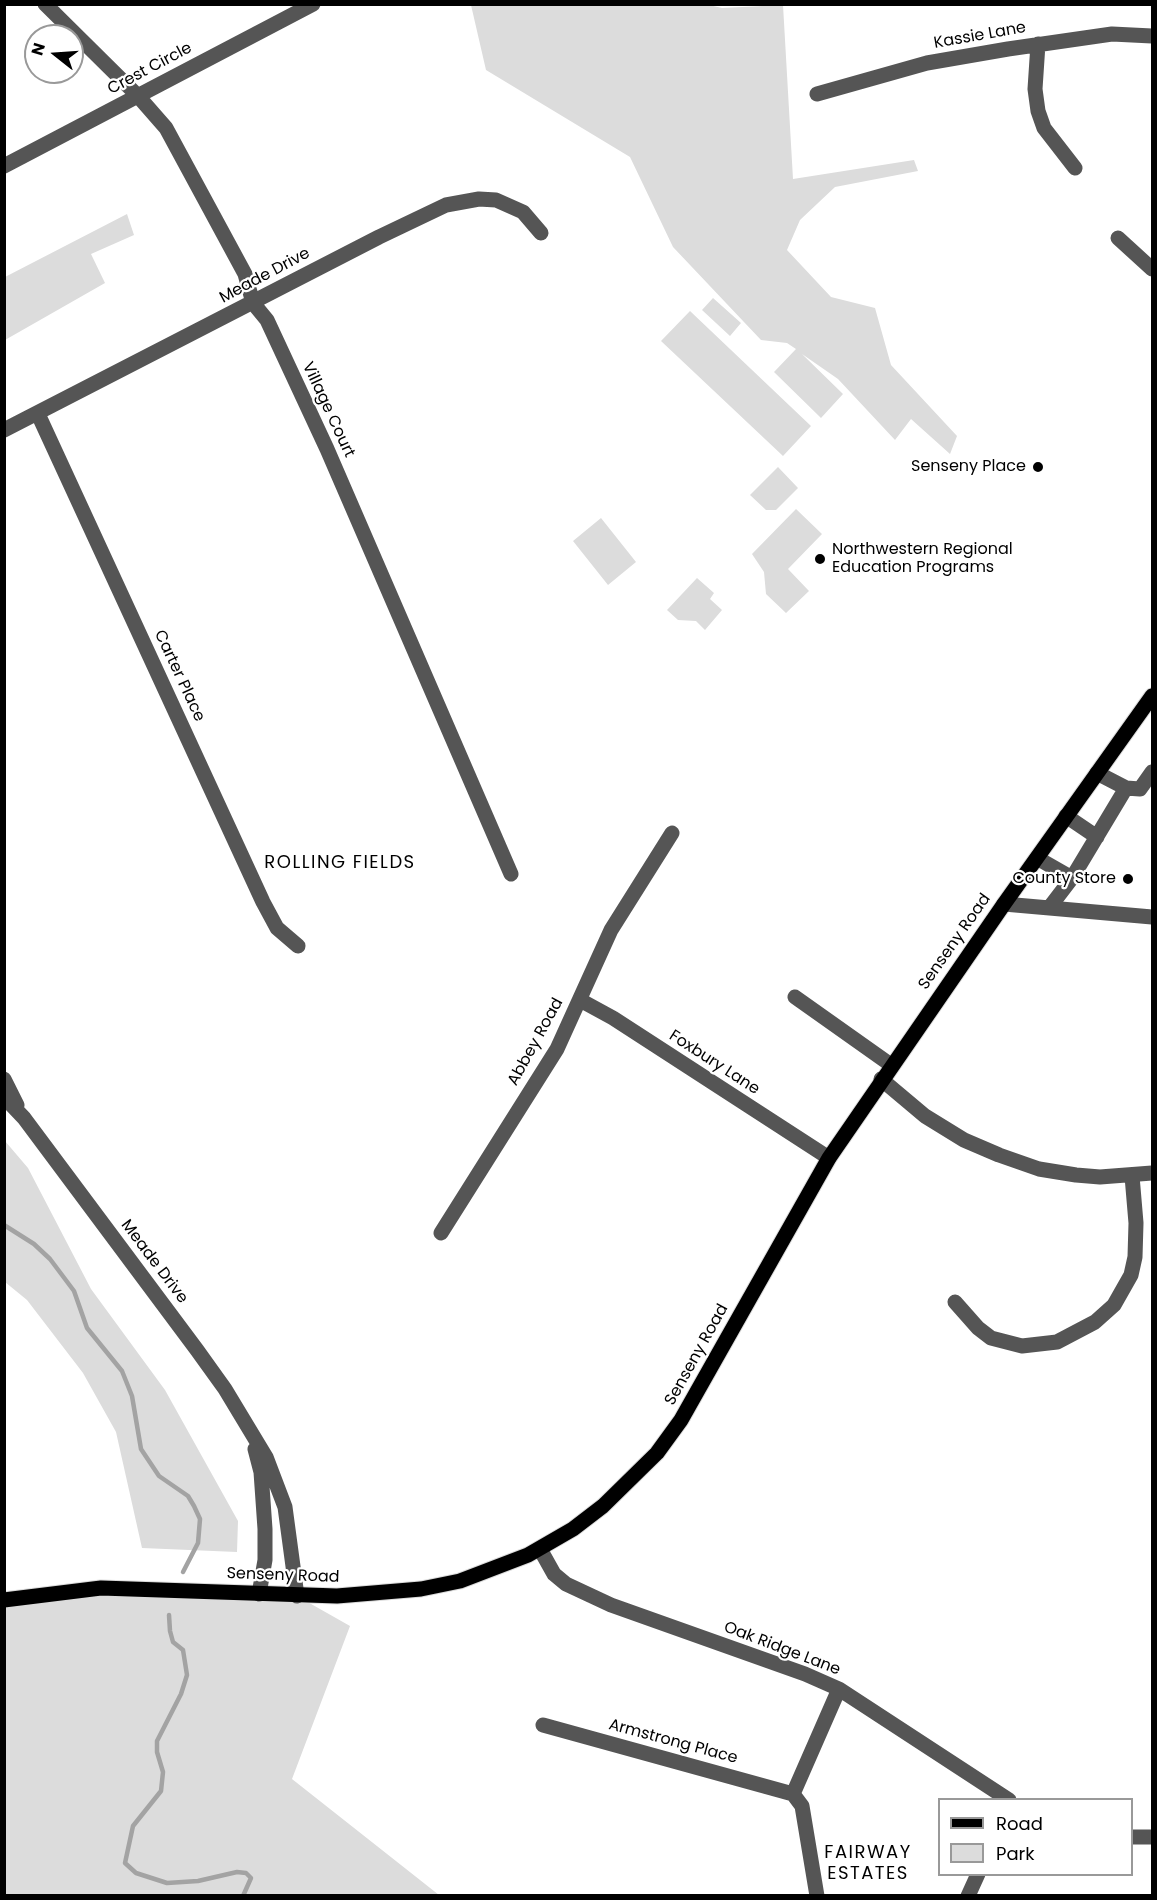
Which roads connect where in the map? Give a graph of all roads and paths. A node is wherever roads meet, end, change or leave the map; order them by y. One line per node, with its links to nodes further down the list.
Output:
1 (45, 4): 6 (street, Village Court)
2 (313, 4): 6 (street, Crest Circle)
3 (1152, 36): 4 (street, Kassie Lane)
4 (1038, 44): 5 (street, Kassie Lane); 8 (street)
5 (817, 94)
6 (138, 96): 7 (street, Crest Circle); 12 (street, Village Court)
7 (4, 166)
8 (1075, 168)
9 (541, 233): 12 (street, Meade Drive)
10 (1118, 238): 11 (street)
11 (1152, 269)
12 (253, 303): 13 (street, Meade Drive); 23 (street, Village Court)
13 (38, 414): 14 (street, Meade Drive); 28 (street, Carter Place)
14 (4, 430)
15 (1150, 706): 17 (main road, Senseny Road)
16 (1152, 772): 18 (street)
17 (1097, 773): 18 (street); 19 (main road, Senseny Road)
18 (1126, 788): 21 (street)
19 (1066, 816): 21 (street); 22 (main road, Senseny Road)
20 (672, 833): 30 (street, Abbey Road)
21 (1097, 837): 24 (street)
22 (1037, 858): 24 (street); 25 (main road, Senseny Road)
23 (511, 874)
24 (1072, 878): 26 (street)
25 (1004, 904): 26 (street); 31 (main road, Senseny Road)
26 (1048, 908): 27 (street)
27 (1152, 917)
28 (298, 946)
29 (795, 996): 31 (street)
30 (580, 1000): 36 (street, Foxbury Lane); 39 (street, Abbey Road)
31 (891, 1065): 33 (main road, Senseny Road)
32 (4, 1079): 35 (street, Meade Drive)
33 (881, 1079): 36 (main road, Senseny Road); 38 (street)
34 (4, 1097): 35 (street, Meade Drive)
35 (24, 1118): 41 (street, Meade Drive)
36 (828, 1158): 42 (main road, Senseny Road)
37 (1152, 1173): 38 (street)
38 (1132, 1176): 40 (street)
39 (441, 1233)
40 (955, 1302)
41 (250, 1432): 43 (street, Meade Drive); 44 (street, Meade Drive)
42 (540, 1549): 44 (main road, Senseny Road); 46 (street, Oak Ridge Lane)
43 (259, 1594): 44 (main road, Senseny Road); 45 (main road, Senseny Road)
44 (297, 1596)
45 (5, 1599)
46 (839, 1689): 48 (street); 49 (street, Oak Ridge Lane)
47 (543, 1725): 48 (street, Armstrong Place)
48 (793, 1794): 53 (street)
49 (1007, 1798)
50 (1133, 1837): 51 (street)
51 (1152, 1837)
52 (978, 1876): 54 (street)
53 (817, 1896)
54 (968, 1896)

